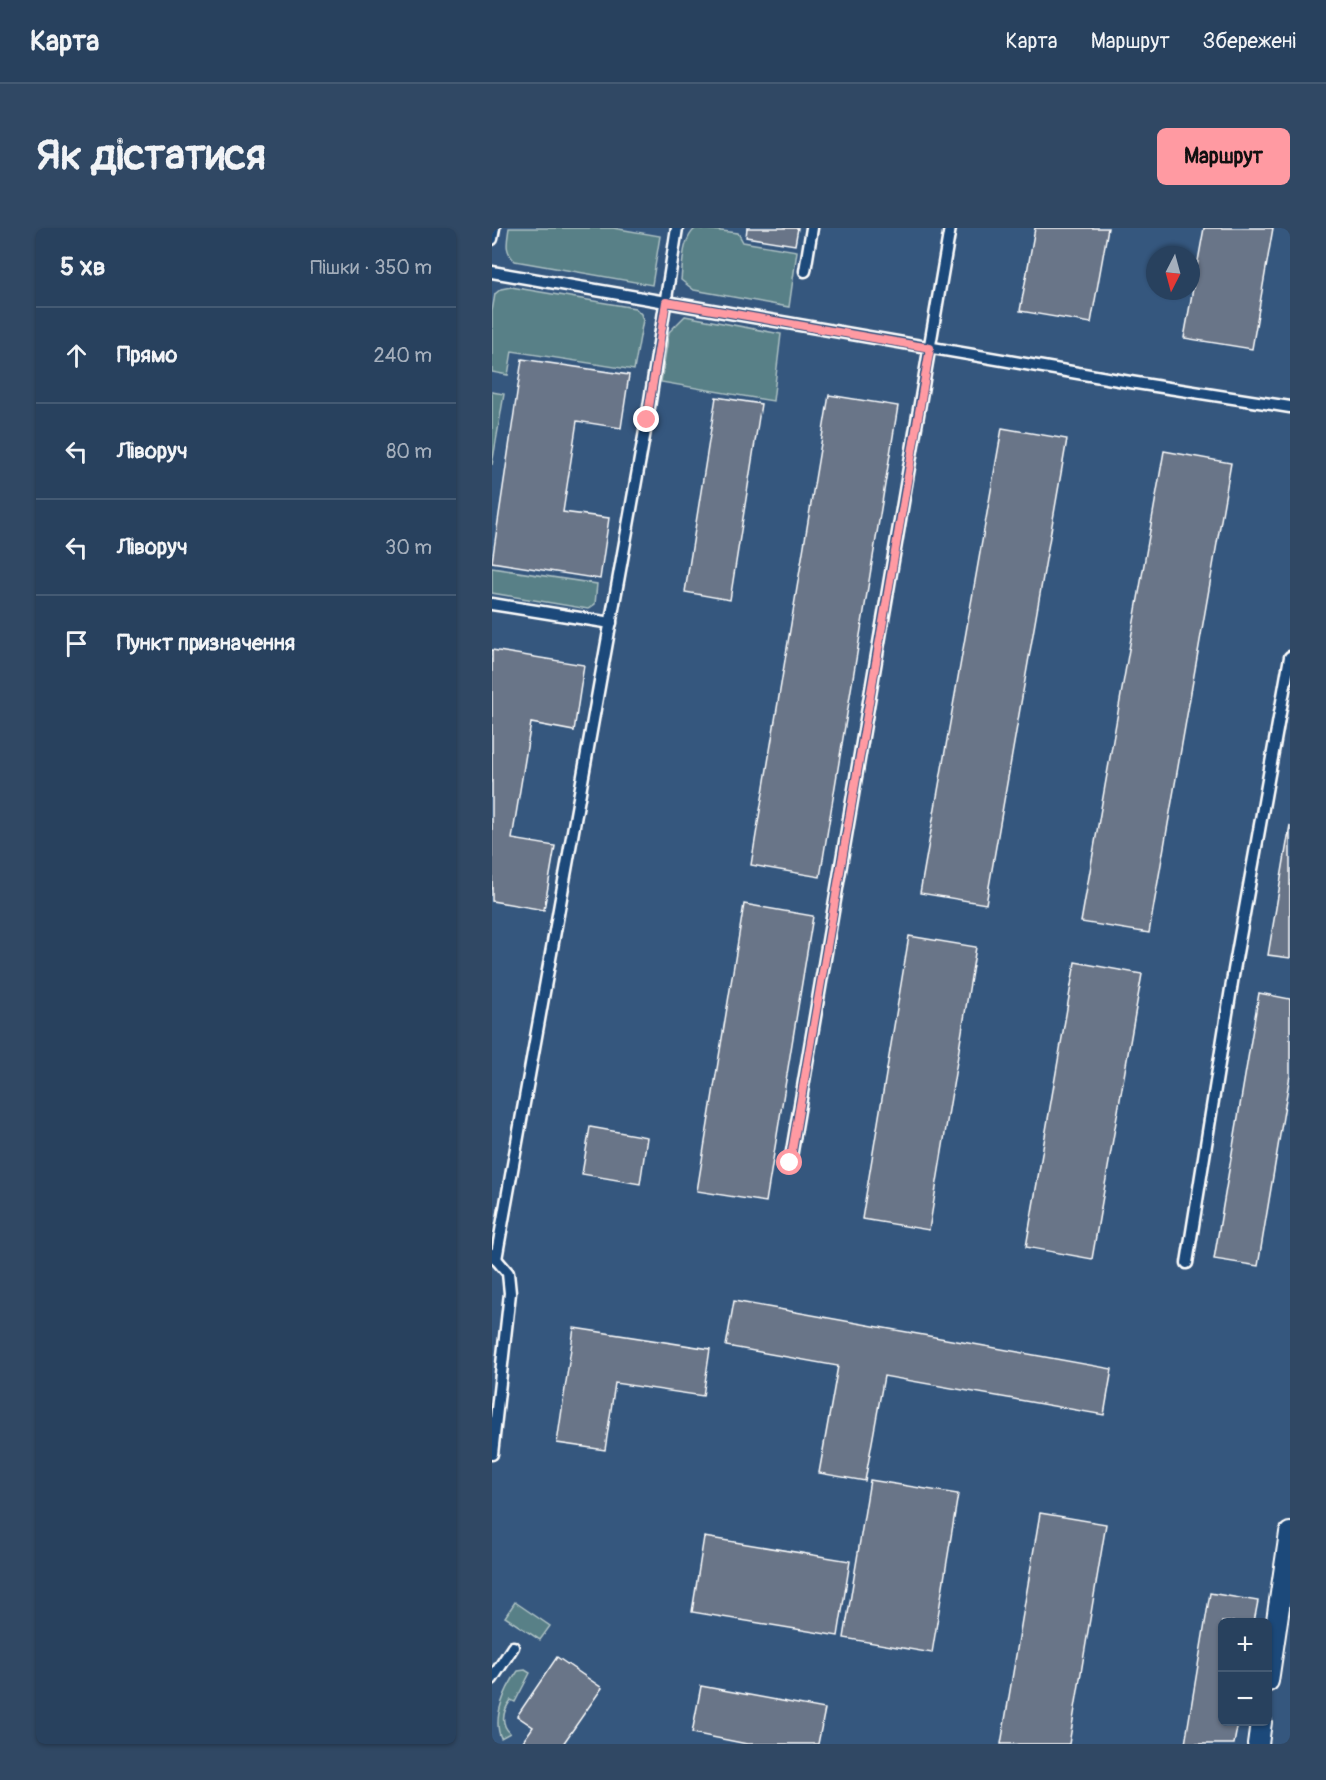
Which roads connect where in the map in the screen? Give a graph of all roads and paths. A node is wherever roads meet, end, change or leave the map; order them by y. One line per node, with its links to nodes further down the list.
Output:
1 (494, 228): 5 (lane)
2 (677, 228): 8 (lane)
3 (812, 228): 6 (lane)
4 (950, 228): 9 (lane)
5 (492, 239)
6 (806, 271)
7 (492, 272): 8 (lane)
8 (666, 302): 9 (lane); 12 (lane)
9 (930, 348): 10 (lane); 14 (lane)
10 (1290, 407)
11 (492, 604): 12 (lane)
12 (611, 623): 15 (lane)
13 (1290, 657): 16 (lane)
14 (790, 1163)
15 (494, 1257): 17 (lane)
16 (1187, 1263)
17 (492, 1454)
18 (1290, 1533): 20 (street)
19 (513, 1647): 21 (lane)
20 (1269, 1672)
21 (492, 1679)
22 (1260, 1726): 23 (street)
23 (1258, 1744)

